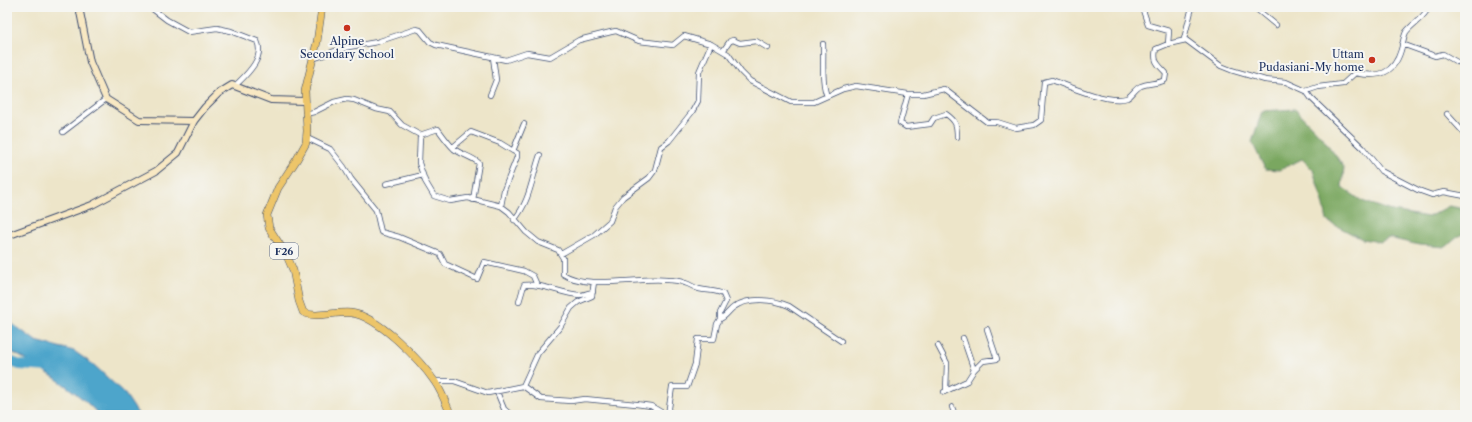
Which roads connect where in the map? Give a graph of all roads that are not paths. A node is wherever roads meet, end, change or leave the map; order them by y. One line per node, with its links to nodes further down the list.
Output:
1 (79, 7): 24 (street)
2 (150, 7): 19 (street)
3 (322, 7): 17 (main road, F26)
4 (1142, 7): 12 (street)
5 (1192, 7): 9 (street)
6 (1254, 7): 8 (street)
7 (1429, 7): 13 (street)
8 (1276, 25)
9 (1184, 39): 12 (street); 20 (street)
10 (711, 44): 15 (street); 16 (street); 45 (street)
11 (822, 44): 23 (street)
12 (1168, 44): 21 (street)
13 (1402, 44): 18 (street); 20 (street)
14 (768, 48): 15 (street)
15 (723, 50): 23 (street)
16 (493, 57): 17 (street); 22 (street)
17 (314, 59): 25 (main road, F26)
18 (1457, 62)
19 (236, 85): 25 (street); 28 (street)
20 (1306, 90): 40 (street)
21 (908, 94): 23 (street); 33 (street)
22 (490, 95)
23 (827, 96)
24 (106, 99): 28 (street); 30 (street)
25 (304, 101): 26 (main road, F26)
26 (305, 114): 32 (street); 34 (main road, F26)
27 (1447, 114): 31 (street)
28 (194, 121): 44 (street)
29 (524, 124): 36 (street)
30 (63, 132)
31 (1465, 134)
32 (420, 135): 35 (street); 38 (street)
33 (957, 137)
34 (307, 138): 47 (street); 56 (main road, F26)
35 (453, 147): 36 (street); 41 (street)
36 (513, 151): 42 (street)
37 (540, 155): 43 (street)
38 (423, 175): 39 (street); 41 (street)
39 (386, 184)
40 (1465, 196)
41 (473, 200): 42 (street)
42 (501, 206): 43 (street)
43 (514, 220): 45 (street)
44 (7, 236)
45 (561, 254): 46 (street)
46 (594, 282): 48 (street); 50 (street)
47 (537, 285): 48 (street); 49 (street)
48 (593, 292): 57 (street)
49 (519, 302)
50 (720, 319): 53 (street); 62 (street)
51 (987, 329): 55 (street)
52 (963, 338): 55 (street)
53 (841, 341)
54 (938, 346): 55 (street)
55 (974, 370)
56 (435, 381): 58 (street); 60 (main road, F26)
57 (523, 386): 58 (street); 62 (street)
58 (497, 392): 61 (street)
59 (952, 407): 63 (street)
60 (451, 415)
61 (511, 415)
62 (667, 415)
63 (955, 415)

